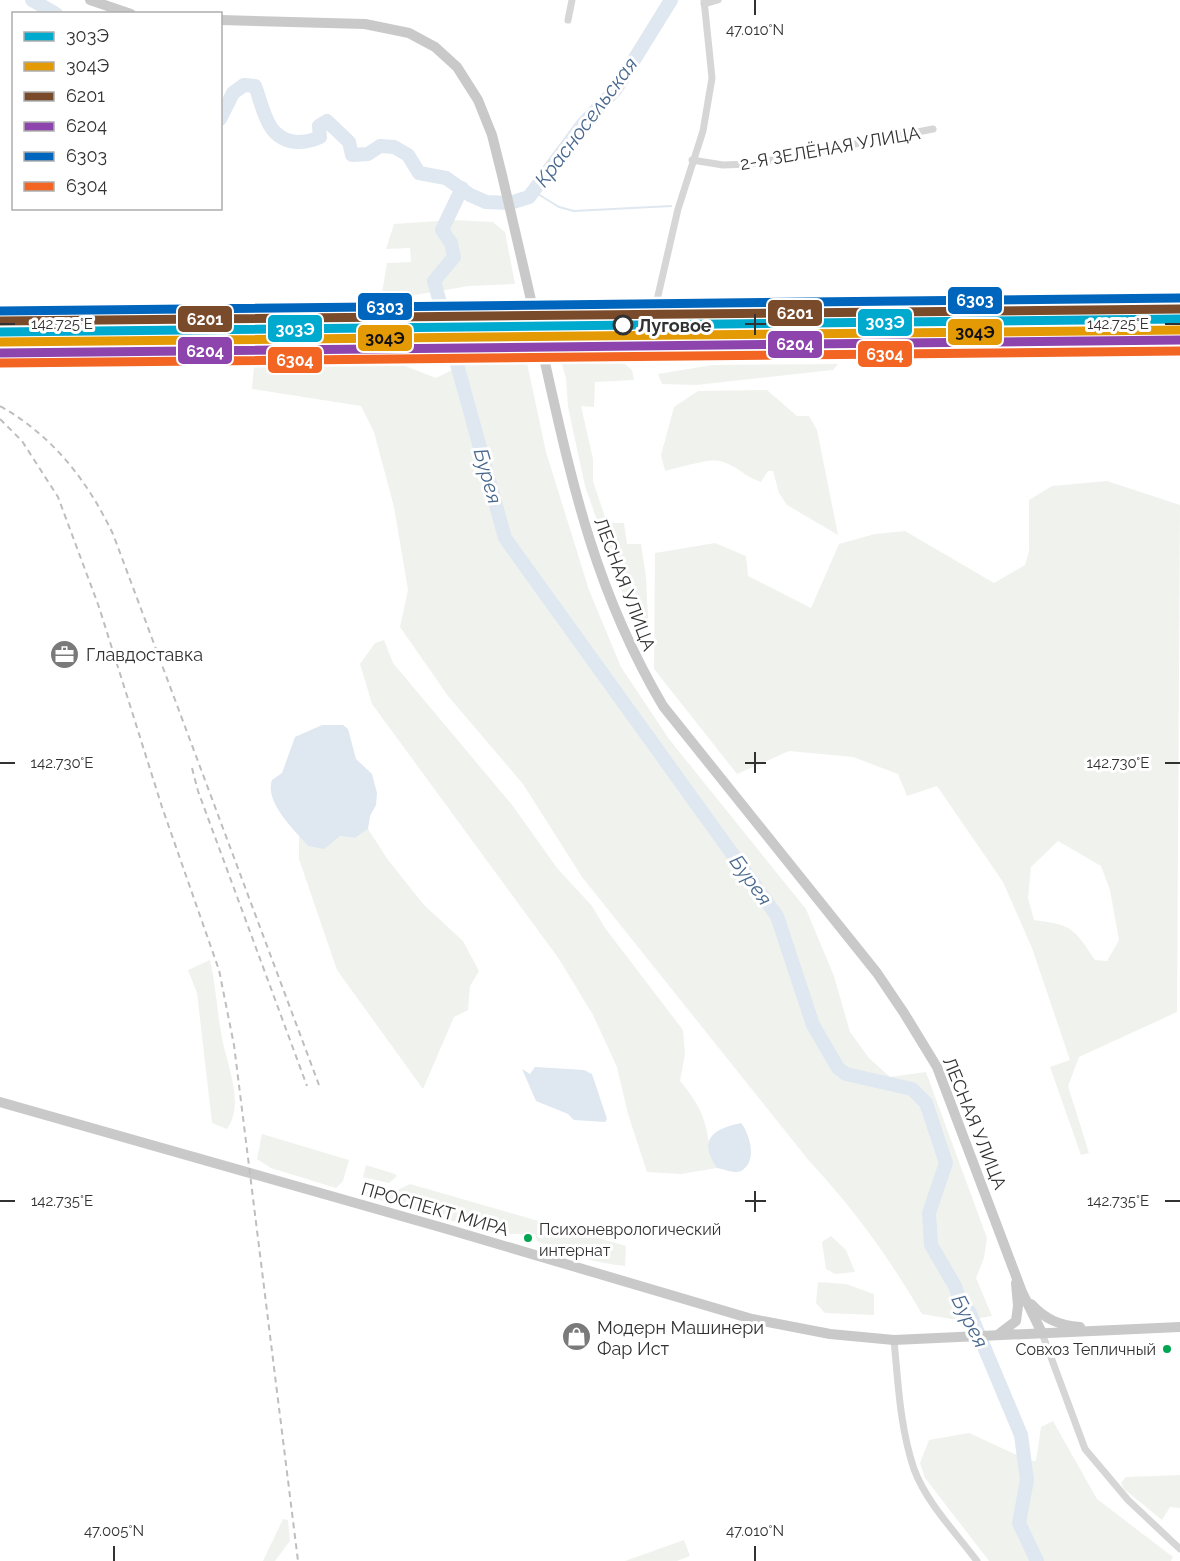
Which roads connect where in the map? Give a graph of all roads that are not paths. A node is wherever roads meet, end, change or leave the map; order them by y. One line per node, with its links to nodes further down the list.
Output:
1 (90, 0): 5 (main road)
2 (572, 0): 7 (street)
3 (718, 0): 4 (street)
4 (704, 2): 9 (street)
5 (125, 12)
6 (222, 20): 12 (main road, ЛЕСНАЯ УЛИЦА)
7 (568, 20)
8 (933, 129): 9 (street, 2-Я ЗЕЛЁНАЯ УЛИЦА)
9 (692, 160): 10 (street)
10 (657, 300)
11 (0, 1102): 18 (main road, ПРОСПЕКТ МИРА)
12 (1014, 1271): 13 (main road, ЛЕСНАЯ УЛИЦА); 17 (main road)
13 (1024, 1295): 15 (main road); 16 (main road, ЛЕСНАЯ УЛИЦА)
14 (1180, 1327): 15 (main road)
15 (1113, 1330): 16 (main road, ПРОСПЕКТ МИРА)
16 (1042, 1333): 17 (main road, ПРОСПЕКТ МИРА); 19 (street)
17 (992, 1336): 18 (main road, ПРОСПЕКТ МИРА)
18 (894, 1340): 20 (street)
19 (1180, 1549)
20 (977, 1561)

